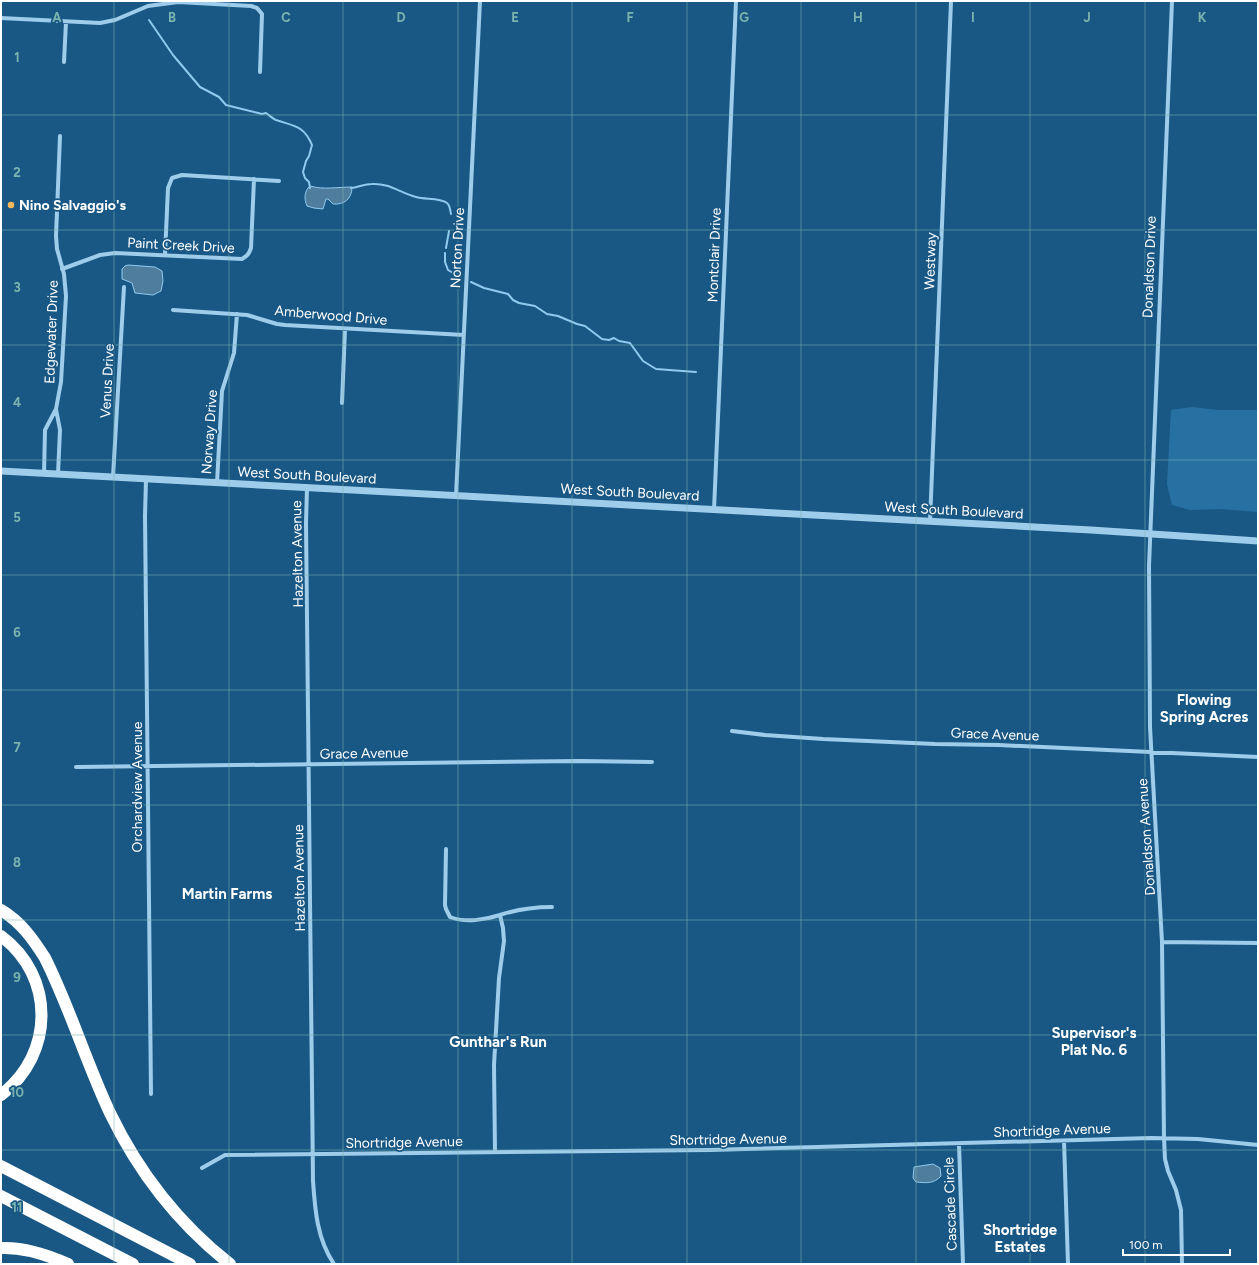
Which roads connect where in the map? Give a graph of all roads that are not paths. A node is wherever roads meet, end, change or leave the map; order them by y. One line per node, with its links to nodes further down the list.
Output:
1 (480, 1): 18 (street, Norton Drive)
2 (736, 1): 29 (street, Montclair Drive)
3 (951, 1): 30 (street, Westway)
4 (1172, 1): 31 (street, Donaldson Drive)
5 (1, 18): 6 (street)
6 (66, 22): 7 (street); 8 (street)
7 (64, 62)
8 (260, 72)
9 (60, 136): 13 (street, Edgewater Drive)
10 (254, 179): 11 (street); 12 (street); 12 (street, Paint Creek Drive)
11 (279, 181)
12 (165, 255): 13 (street, Paint Creek Drive)
13 (62, 269): 20 (street, Edgewater Drive)
14 (124, 287): 24 (street, Venus Drive)
15 (173, 310): 16 (street, Amberwood Drive)
16 (237, 314): 17 (street, Amberwood Drive); 26 (street, Norway Drive)
17 (345, 329): 18 (street, Amberwood Drive); 19 (street)
18 (464, 336): 28 (street, Norton Drive)
19 (342, 403)
20 (56, 409): 22 (street, Edgewater Drive); 23 (street, Edgewater Drive)
21 (1, 471): 22 (street, West South Boulevard)
22 (44, 474): 23 (street, West South Boulevard)
23 (58, 474): 24 (street, West South Boulevard)
24 (113, 478): 25 (street, West South Boulevard)
25 (146, 479): 26 (street, West South Boulevard); 38 (street, Orchardview Avenue)
26 (217, 482): 27 (street, West South Boulevard)
27 (307, 488): 28 (street, West South Boulevard); 37 (street, Hazelton Avenue)
28 (456, 496): 29 (street, West South Boulevard)
29 (714, 510): 30 (street, West South Boulevard)
30 (930, 522): 31 (street, West South Boulevard)
31 (1150, 534): 32 (street, West South Boulevard); 34 (street, Donaldson Avenue)
32 (1258, 541)
33 (732, 731): 34 (street, Grace Avenue)
34 (1151, 752): 35 (street, Grace Avenue); 45 (street, Donaldson Avenue)
35 (1258, 756)
36 (652, 762): 37 (street, Grace Avenue)
37 (310, 764): 38 (street, Grace Avenue); 54 (street, Hazelton Avenue)
38 (148, 766): 39 (street, Grace Avenue); 47 (street, Orchardview Avenue)
39 (76, 767)
40 (446, 848): 43 (street)
41 (552, 907): 43 (street)
42 (1, 910): 62 (highway)
43 (500, 915): 53 (street)
44 (1, 936): 48 (highway)
45 (1162, 942): 46 (street); 49 (street, Donaldson Avenue)
46 (1258, 942)
47 (151, 1094)
48 (1, 1095)
49 (1164, 1138): 50 (street, Shortridge Avenue); 52 (street, Shortridge Avenue); 66 (street, Donaldson Avenue)
50 (1064, 1141): 51 (street, Shortridge Avenue); 65 (street)
51 (959, 1144): 53 (street, Shortridge Avenue); 64 (street, Cascade Circle)
52 (1258, 1145)
53 (495, 1152): 54 (street, Shortridge Avenue)
54 (313, 1154): 56 (street, Shortridge Avenue); 63 (street, Hazelton Avenue)
55 (1, 1166): 61 (highway)
56 (202, 1168)
57 (1, 1196): 60 (highway)
58 (1, 1248): 59 (highway)
59 (68, 1264)
60 (133, 1264)
61 (190, 1264)
62 (230, 1264)
63 (334, 1264)
64 (962, 1264)
65 (1068, 1264)
66 (1182, 1264)

